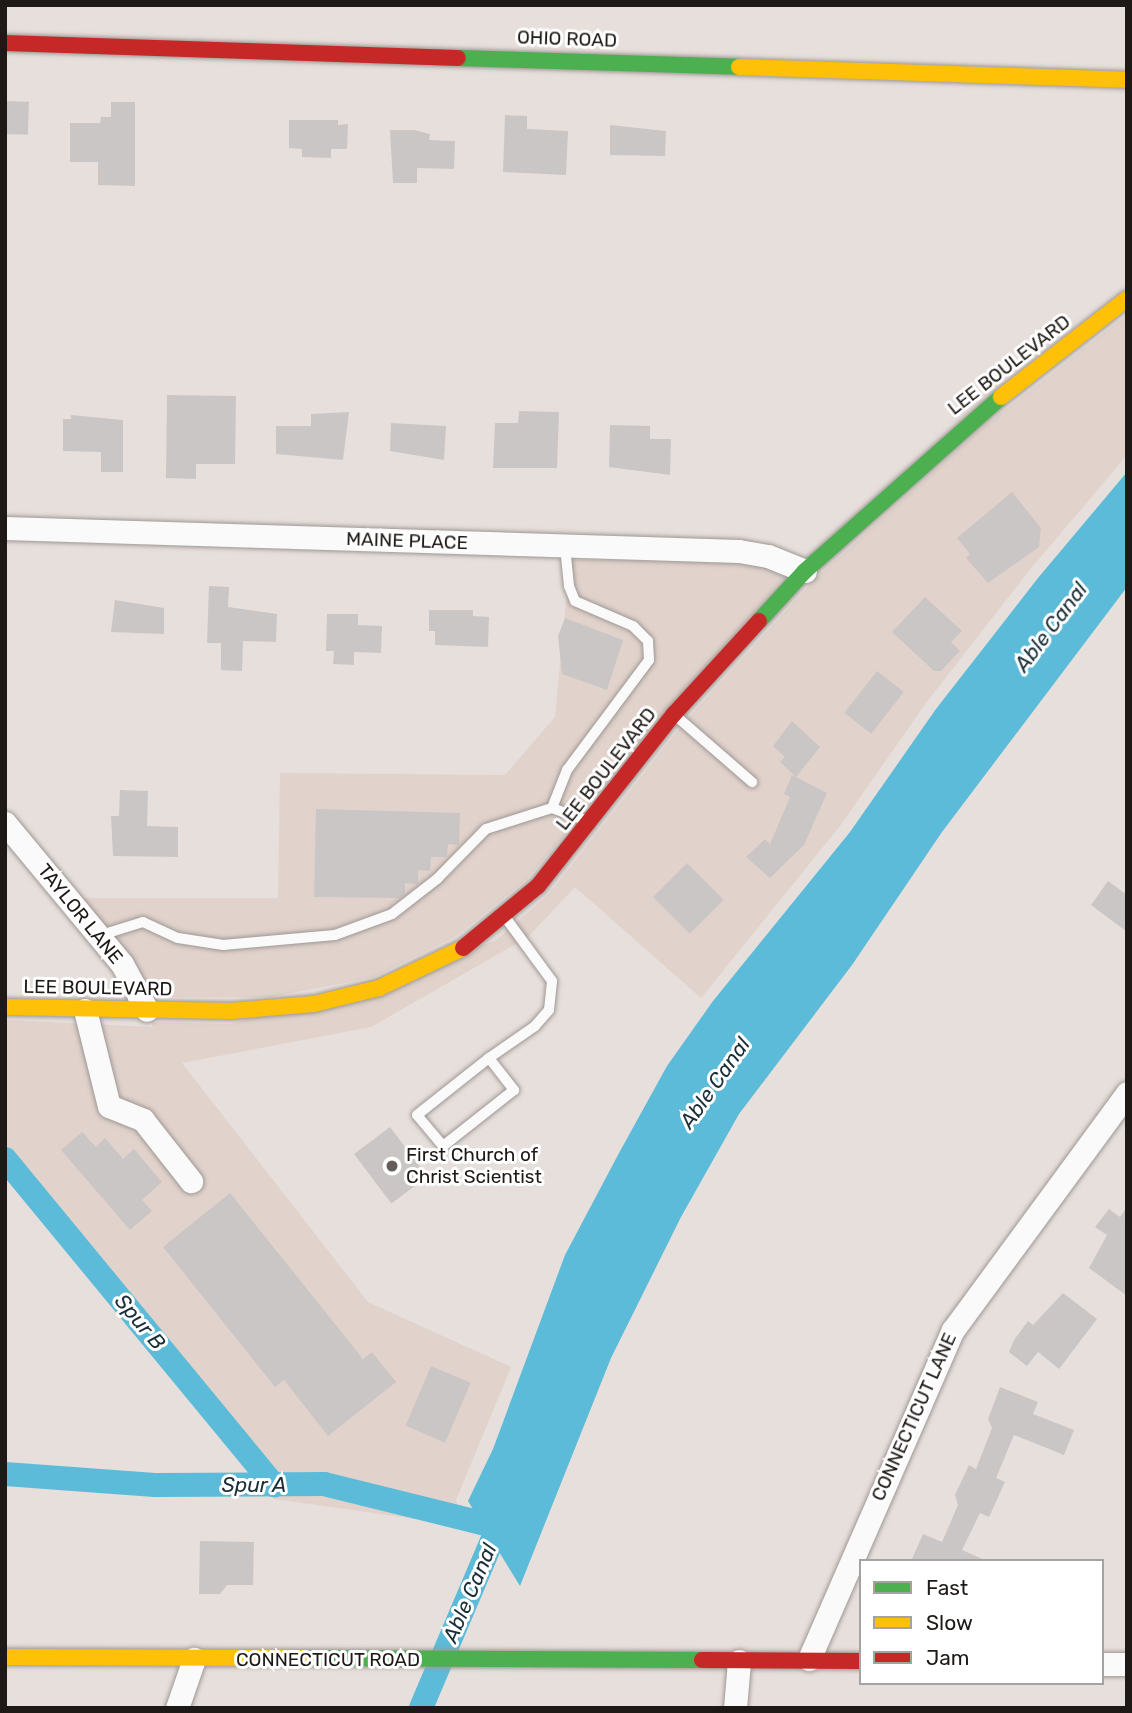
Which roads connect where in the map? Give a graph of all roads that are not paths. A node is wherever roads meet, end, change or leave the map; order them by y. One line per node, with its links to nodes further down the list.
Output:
1 (5, 43): 2 (street, OHIO ROAD)
2 (1127, 80)
3 (1127, 299): 6 (street, LEE BOULEVARD)
4 (5, 528): 5 (street, MAINE PLACE)
5 (565, 546): 6 (street, MAINE PLACE); 9 (lane)
6 (805, 571): 7 (street, LEE BOULEVARD)
7 (674, 714): 8 (lane); 11 (street, LEE BOULEVARD)
8 (752, 782)
9 (552, 808): 11 (lane); 13 (lane)
10 (5, 823): 13 (street, TAYLOR LANE)
11 (590, 823): 12 (street, LEE BOULEVARD)
12 (505, 917): 16 (street, LEE BOULEVARD); 17 (lane)
13 (98, 936): 16 (street, TAYLOR LANE)
14 (5, 1007): 15 (street, LEE BOULEVARD)
15 (85, 1010): 16 (street, LEE BOULEVARD); 19 (street)
16 (147, 1010)
17 (489, 1058): 17 (lane)
18 (1127, 1093): 22 (street, CONNECTICUT LANE)
19 (191, 1181)
20 (5, 1657): 21 (street, CONNECTICUT ROAD)
21 (194, 1659): 23 (street, CONNECTICUT ROAD); 27 (street)
22 (810, 1659): 23 (street, CONNECTICUT ROAD); 24 (street, CONNECTICUT ROAD)
23 (739, 1661): 28 (street)
24 (859, 1661)
25 (1104, 1664): 26 (street)
26 (1127, 1664)
27 (177, 1708)
28 (735, 1708)

